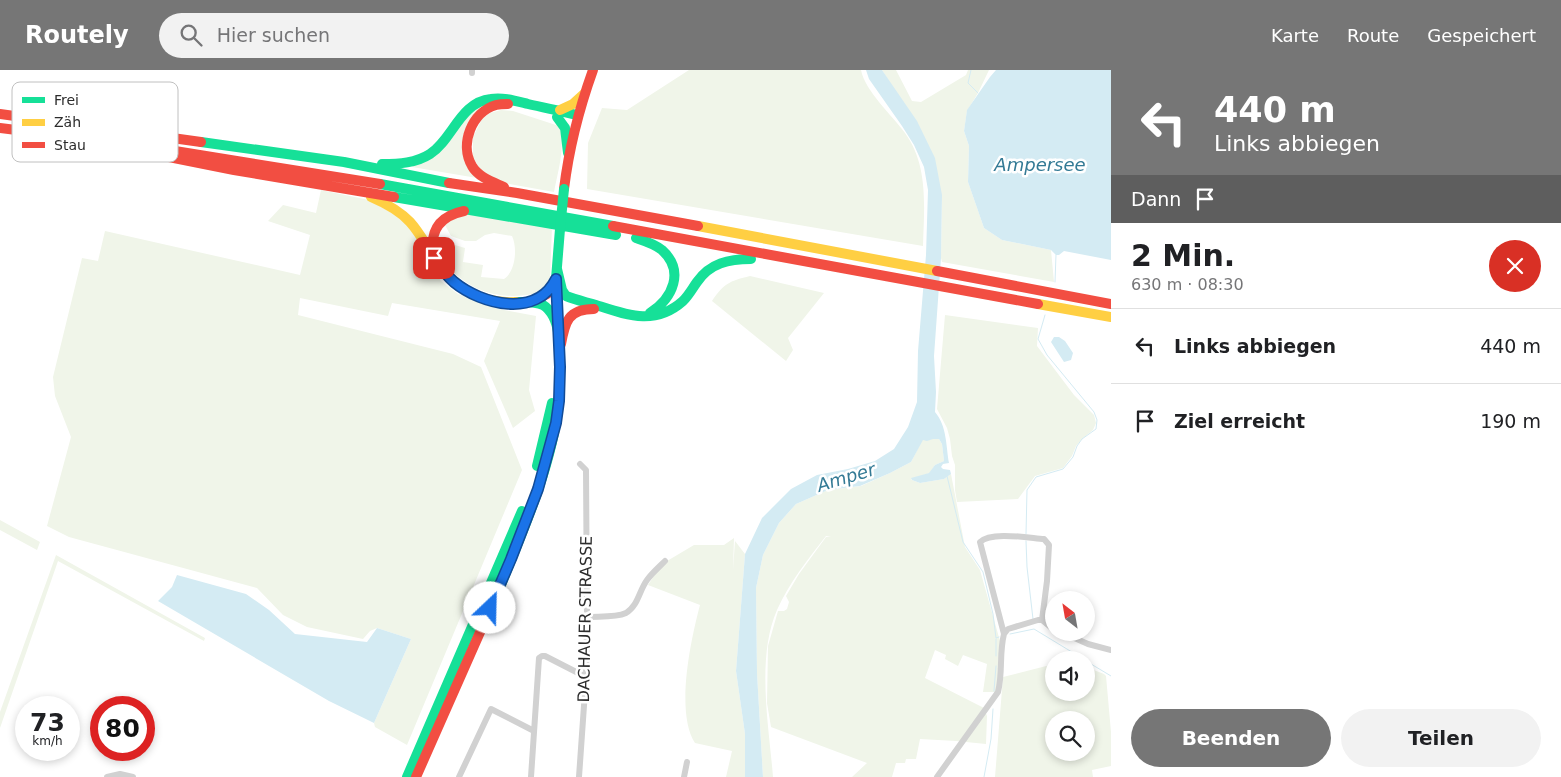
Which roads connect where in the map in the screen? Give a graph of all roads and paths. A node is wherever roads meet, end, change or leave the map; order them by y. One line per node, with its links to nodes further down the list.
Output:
1 (593, 70): 2 (main road)
2 (584, 94): 3 (main road); 4 (main road)
3 (556, 113): 4 (main road); 7 (main road); 9 (main road); 11 (main road)
4 (576, 118): 7 (main road)
5 (178, 138): 9 (main road)
6 (178, 151): 18 (main road)
7 (568, 153): 16 (main road, bridge)
8 (178, 159): 10 (main road)
9 (344, 162): 11 (main road)
10 (344, 188): 12 (main road); 14 (main road)
11 (517, 193): 20 (main road)
12 (474, 210): 13 (main road); 14 (main road)
13 (636, 238): 15 (main road); 22 (main road)
14 (434, 258): 19 (main road)
15 (751, 260): 18 (main road); 22 (main road)
16 (557, 268): 17 (main road); 21 (main road)
17 (556, 279): 19 (main road); 24 (main road)
18 (914, 284): 23 (main road)
19 (530, 302): 24 (main road)
20 (1111, 304)
21 (595, 307): 22 (main road); 25 (main road)
22 (636, 316)
23 (1111, 317)
24 (559, 339): 25 (main road)
25 (559, 356): 26 (main road)
26 (559, 375): 40 (main road); 41 (main road)
27 (580, 464): 29 (street, DACHAUER STRASSE)
28 (665, 561): 29 (street)
29 (587, 618): 35 (street, DACHAUER STRASSE)
30 (1040, 620): 31 (street); 32 (street); 32 (street)
31 (1045, 624)
32 (1004, 634): 46 (street)
33 (1081, 641): 34 (street)
34 (1111, 650)
35 (586, 677): 36 (street); 44 (street, DACHAUER STRASSE)
36 (534, 731): 42 (street); 43 (street)
37 (687, 762): 45 (street)
38 (107, 777): 39 (street)
39 (133, 777)
40 (407, 777)
41 (416, 777)
42 (459, 777)
43 (531, 777)
44 (579, 777)
45 (684, 777)
46 (937, 777)

